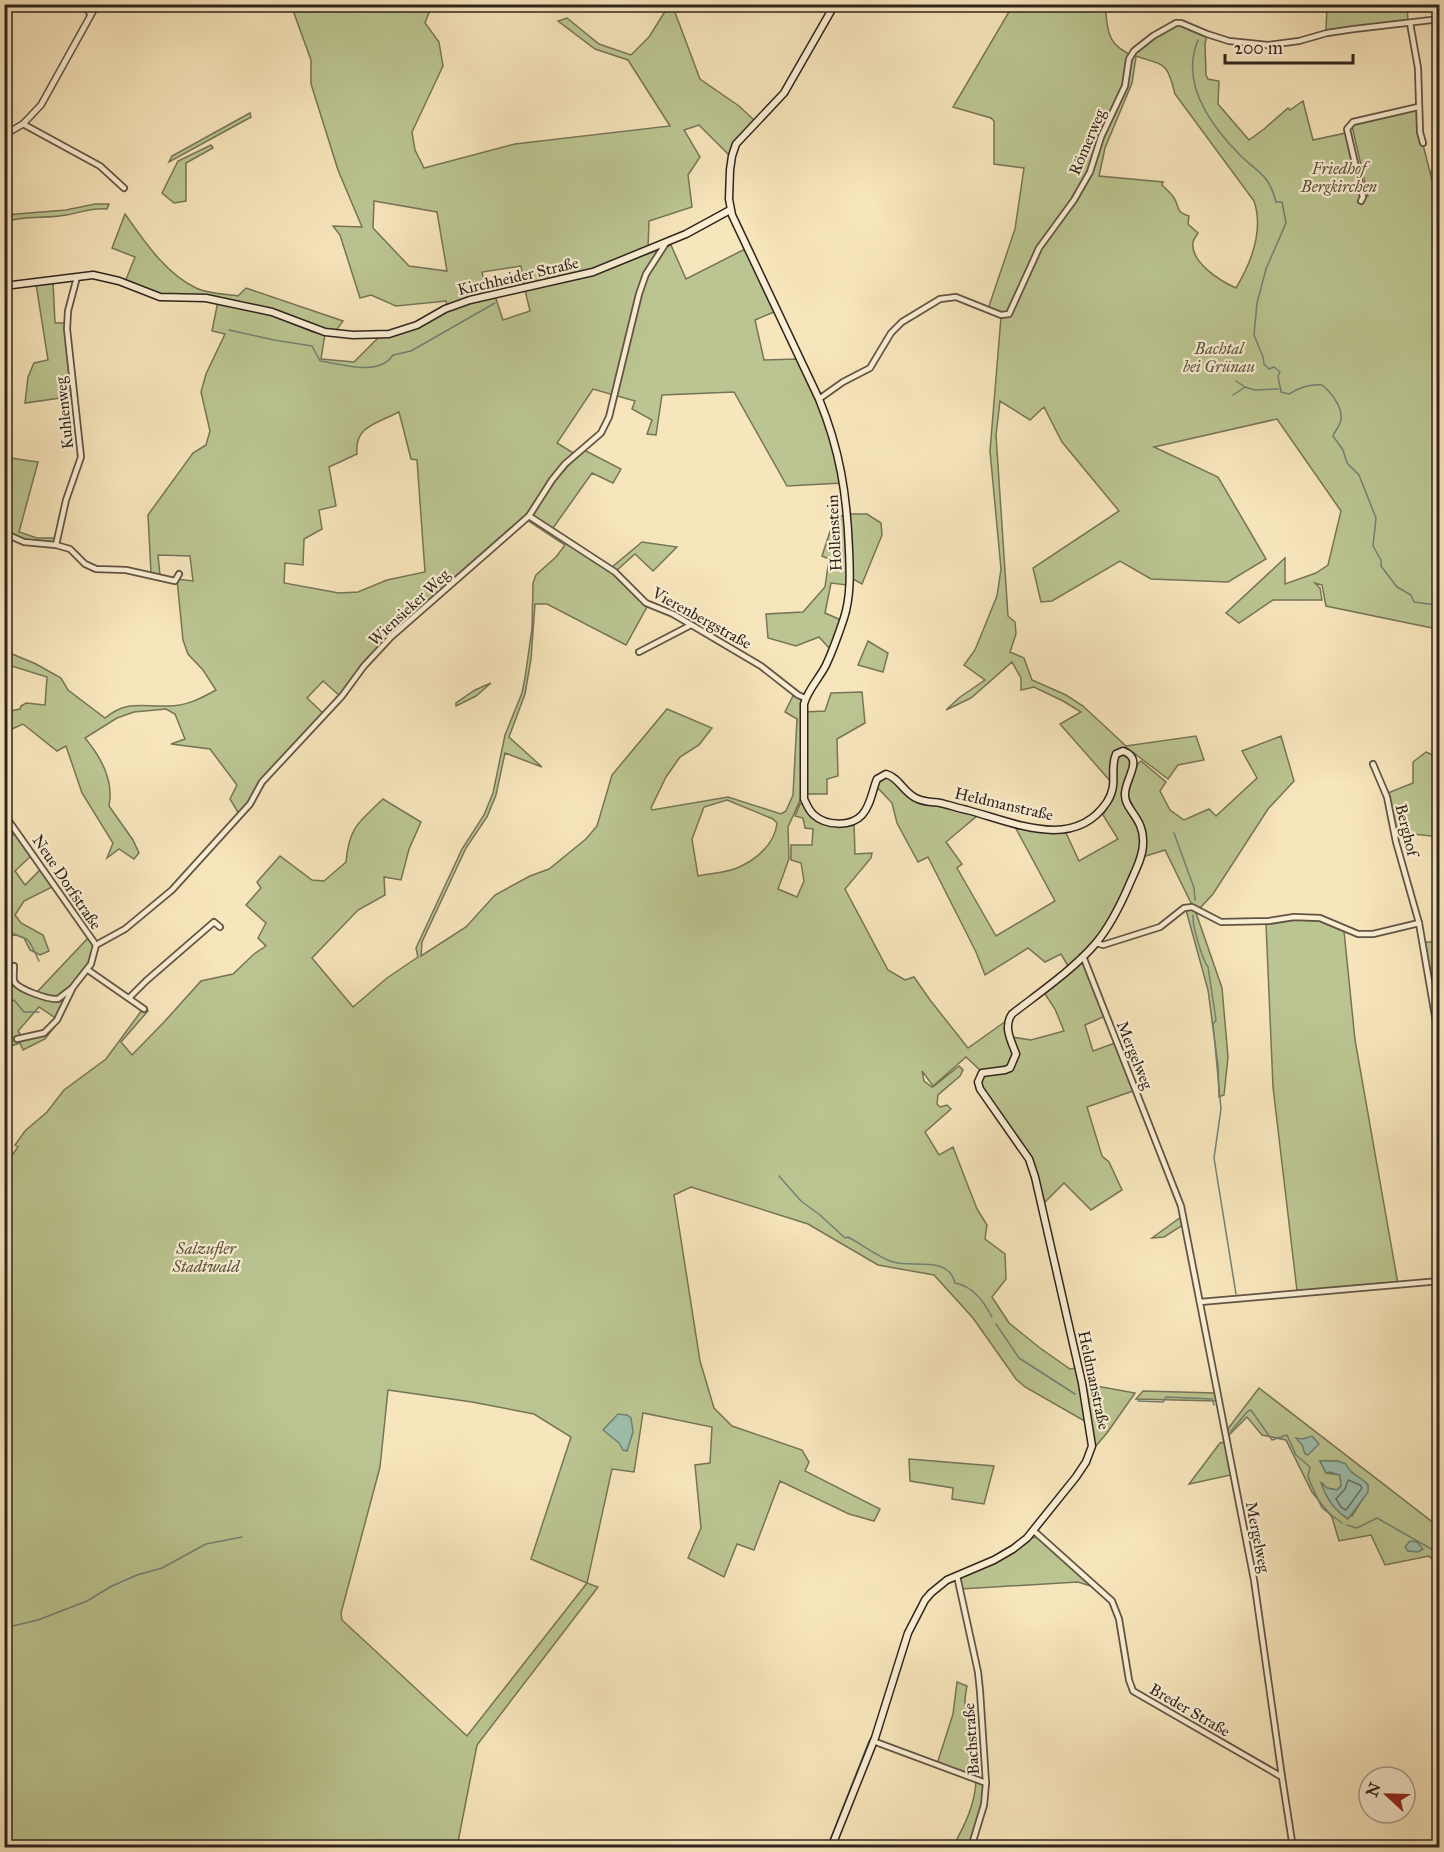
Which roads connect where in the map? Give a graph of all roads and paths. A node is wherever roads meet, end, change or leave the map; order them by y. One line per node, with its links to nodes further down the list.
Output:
1 (85, 4): 4 (street)
2 (97, 4): 4 (street)
3 (835, 4): 13 (main road)
4 (90, 14): 8 (street)
5 (1440, 20): 6 (street, Römerweg)
6 (1410, 23): 7 (street); 17 (street, Römerweg)
7 (1418, 107): 10 (street); 12 (street)
8 (23, 124): 9 (street); 11 (street)
9 (4, 135)
10 (1423, 143)
11 (124, 188)
12 (1361, 201)
13 (730, 210): 14 (main road, Kirchheider Straße); 17 (main road, Hollenstein)
14 (666, 243): 15 (main road, Kirchheider Straße); 18 (street, Wiensieker Weg)
15 (77, 277): 16 (main road, Kirchheider Straße); 20 (street, Kuhlenweg)
16 (4, 286)
17 (819, 399): 24 (main road, Hollenstein)
18 (529, 516): 22 (street, Vierenbergstraße); 30 (street, Wiensieker Weg)
19 (4, 533): 20 (street)
20 (56, 545): 21 (street)
21 (178, 574)
22 (691, 625): 23 (street); 24 (street, Vierenbergstraße)
23 (639, 652)
24 (805, 698): 29 (main road, Heldmanstraße)
25 (1373, 764): 27 (street, Berghof)
26 (4, 813): 30 (street, Neue Dorfstraße)
27 (1419, 923): 29 (street); 38 (street, Berghof)
28 (220, 927): 35 (street)
29 (1095, 943): 31 (main road, Heldmanstraße)
30 (96, 945): 33 (street, Neue Dorfstraße)
31 (1083, 956): 40 (street, Mergelweg); 41 (main road, Heldmanstraße)
32 (14, 966): 34 (street)
33 (87, 970): 34 (street, Neue Dorfstraße); 35 (street)
34 (74, 987): 37 (street, Neue Dorfstraße)
35 (129, 998): 36 (street)
36 (144, 1009)
37 (17, 1039)
38 (1440, 1045)
39 (1440, 1281): 40 (street)
40 (1200, 1302): 44 (street, Mergelweg)
41 (1034, 1531): 42 (main road, Heldmanstraße); 44 (street, Breder Straße)
42 (957, 1576): 43 (main road, Heldmanstraße); 45 (street, Bachstraße)
43 (873, 1741): 45 (street, Bachstraße); 46 (main road, Heldmanstraße)
44 (1282, 1777): 48 (street)
45 (986, 1783): 47 (street)
46 (831, 1847)
47 (975, 1848)
48 (1293, 1848)

